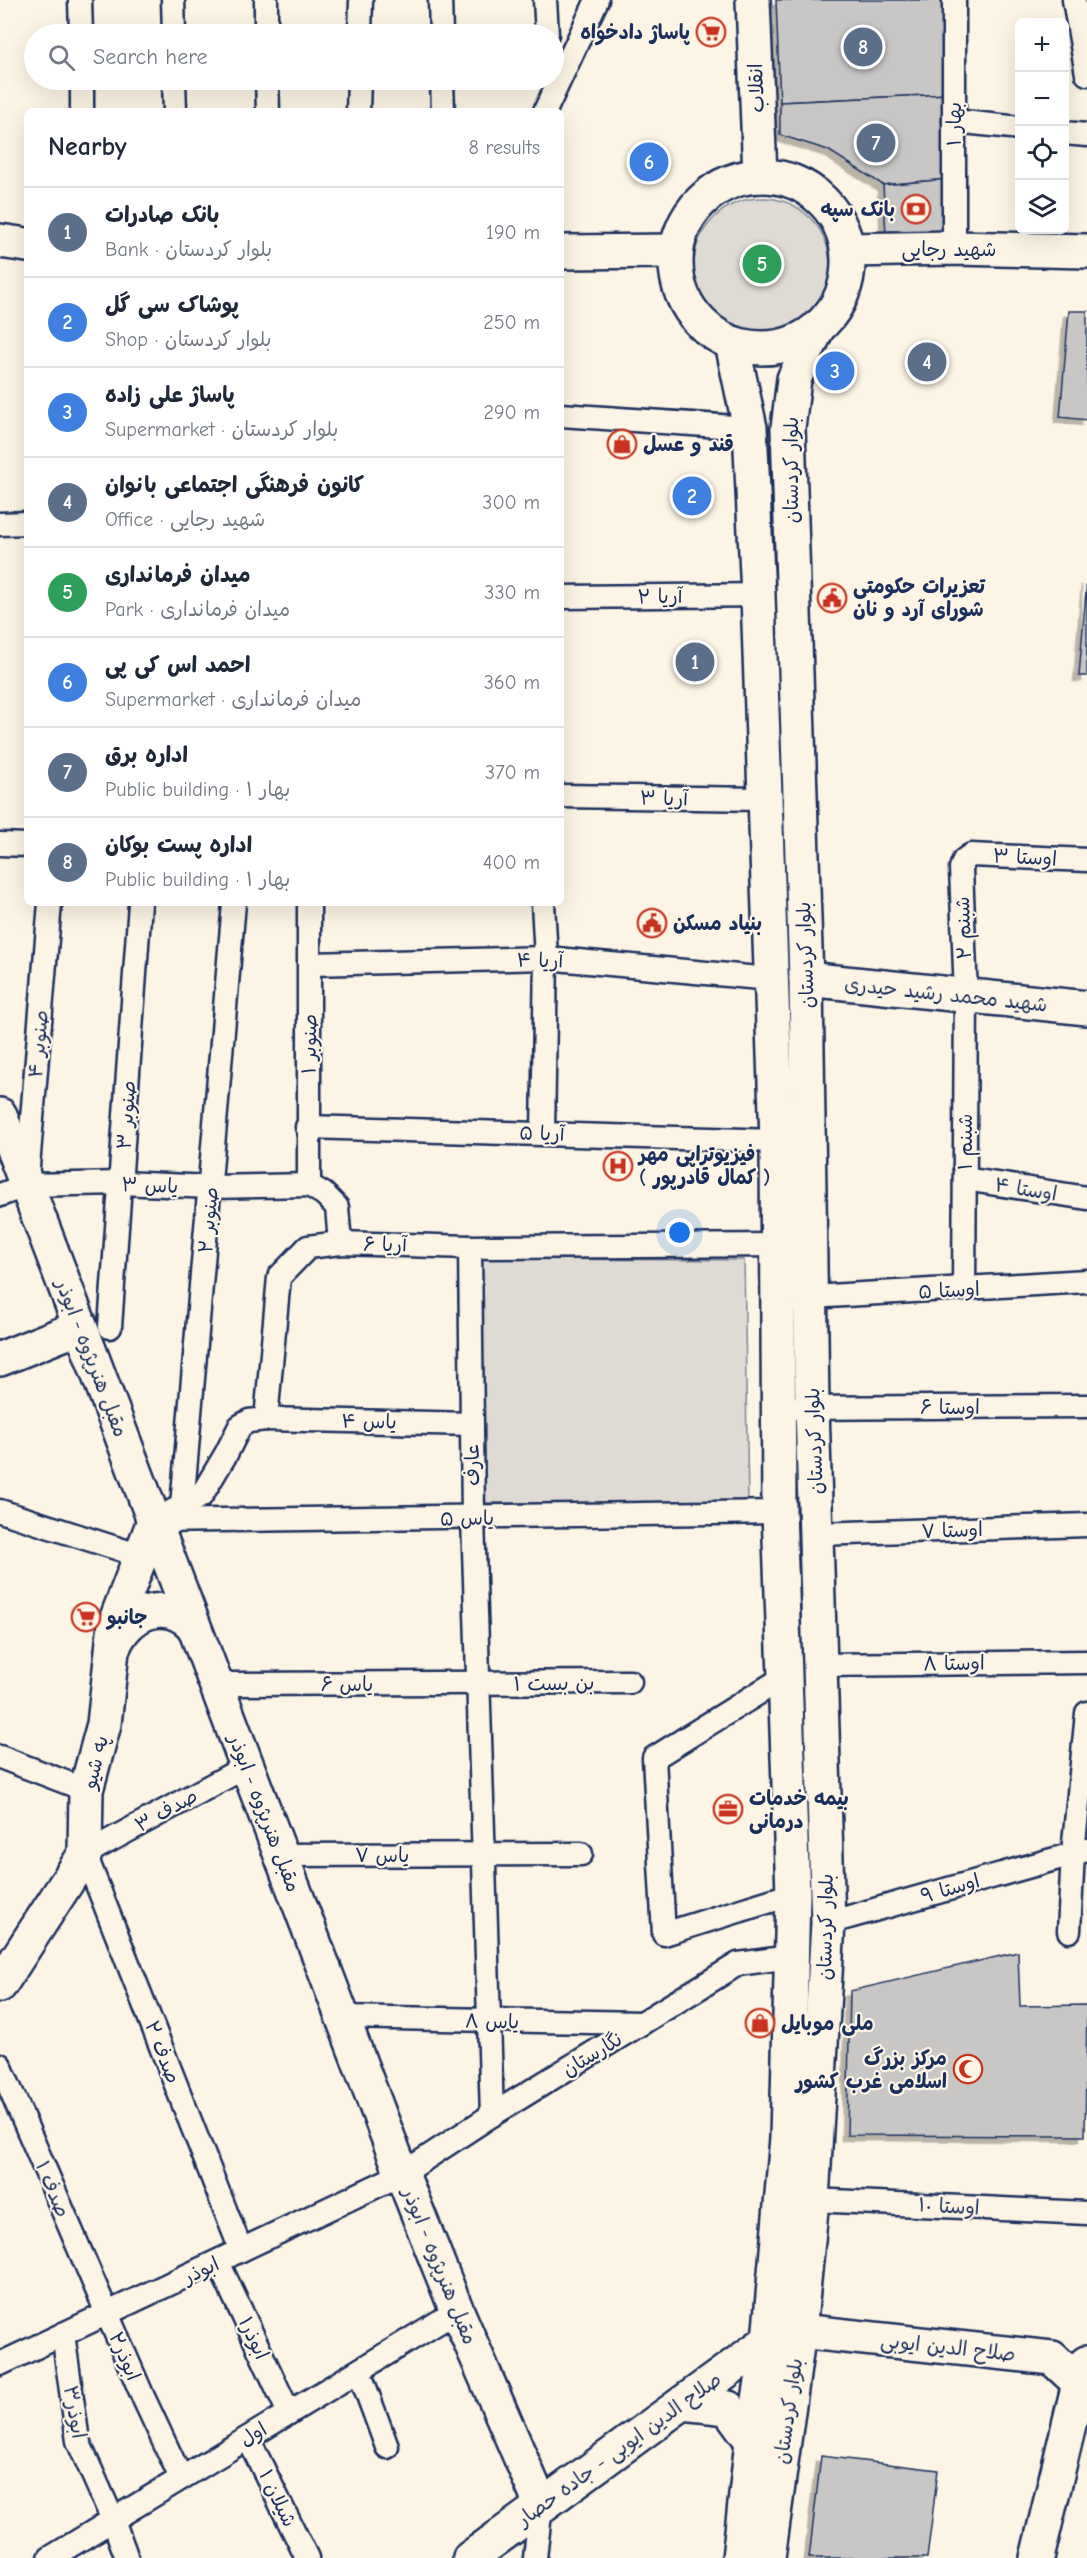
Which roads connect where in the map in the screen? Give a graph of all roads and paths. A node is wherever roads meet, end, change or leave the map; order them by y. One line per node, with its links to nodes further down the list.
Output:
1 (80, 0): 11 (street)
2 (173, 0): 12 (street)
3 (266, 0): 13 (street)
4 (361, 0): 14 (street)
5 (440, 0): 15 (street)
6 (545, 0): 16 (street)
7 (597, 0): 17 (street)
8 (753, 0): 33 (main road, انقلاب)
9 (954, 0): 29 (street, بهار ۱)
10 (1074, 0): 18 (street)
11 (81, 24)
12 (174, 24)
13 (266, 24)
14 (360, 24)
15 (441, 24)
16 (546, 24)
17 (564, 66)
18 (1087, 74)
19 (82, 90): 24 (street)
20 (174, 90): 25 (street)
21 (267, 90): 26 (street)
22 (359, 90): 27 (street)
23 (442, 90): 28 (street)
24 (82, 108)
25 (175, 108)
26 (268, 108)
27 (358, 108)
28 (443, 108)
29 (954, 121): 30 (street); 36 (street, بهار ۱)
30 (1015, 127)
31 (1069, 133): 32 (street)
32 (1087, 135)
33 (760, 176): 37 (main road); 42 (main road)
34 (0, 241): 35 (main road)
35 (24, 245)
36 (954, 248): 38 (main road, شهید رجایی); 42 (main road, شهید رجایی)
37 (676, 251): 39 (main road); 45 (main road)
38 (1087, 251)
39 (564, 252)
40 (24, 257): 41 (main road)
41 (0, 258)
42 (848, 260): 43 (main road, شهید رجایی); 44 (main road)
43 (1087, 273)
44 (818, 327): 45 (main road); 48 (main road, بلوار کردستان)
45 (732, 343): 47 (main road, بلوار کردستان)
46 (564, 415): 47 (street)
47 (750, 428): 48 (main road); 51 (main road, بلوار کردستان)
48 (788, 428): 67 (main road, بلوار کردستان)
49 (24, 523): 50 (street)
50 (0, 524)
51 (758, 595): 52 (street, آریا ۲); 54 (main road, بلوار کردستان)
52 (564, 597)
53 (564, 796): 54 (street, آریا ۳)
54 (766, 799): 66 (main road, بلوار کردستان)
55 (0, 844): 56 (street)
56 (24, 845)
57 (964, 860): 58 (street, اوستا ۳); 68 (street, شبنم ۲)
58 (1087, 860)
59 (50, 906): 78 (street, صنوبر ۴)
60 (140, 906): 75 (street, صنوبر ۳)
61 (234, 906): 77 (street, صنوبر ۲)
62 (309, 906): 65 (street, صنوبر ۱)
63 (543, 906): 64 (street)
64 (546, 958): 65 (street, آریا ۴); 66 (street, آریا ۴); 72 (street)
65 (310, 964): 71 (street, صنوبر ۱)
66 (770, 979): 73 (main road, بلوار کردستان)
67 (806, 979): 68 (main road, شهید محمد رشید حیدری); 85 (main road, بلوار کردستان)
68 (966, 996): 69 (main road, شهید محمد رشید حیدری); 74 (street, شبنم ۱)
69 (1087, 1008)
70 (0, 1115): 78 (main road, مقبل هنرپژوه - ابوذر)
71 (307, 1127): 72 (street, آریا ۵); 76 (street, صنوبر ۱)
72 (543, 1133): 73 (street, آریا ۵)
73 (777, 1141): 81 (main road, بلوار کردستان)
74 (965, 1179): 79 (street, اوستا ۴); 84 (street, شبنم ۱)
75 (121, 1183): 77 (street, یاس ۳); 78 (street, یاس ۳); 86 (street, صنوبر ۳)
76 (309, 1185): 77 (street, یاس ۳); 80 (street)
77 (211, 1187): 93 (street, صنوبر ۲)
78 (13, 1190): 86 (main road, مقبل هنرپژوه - ابوذر)
79 (1087, 1198)
80 (340, 1243): 82 (street, آریا ۶); 91 (street, آریا ۶)
81 (777, 1245): 82 (street, آریا ۶); 89 (main road, بلوار کردستان)
82 (470, 1247): 92 (street, عارف)
83 (1087, 1281): 84 (street, اوستا ۵)
84 (964, 1289): 85 (street, اوستا ۵)
85 (811, 1297): 90 (main road, بلوار کردستان)
86 (95, 1327): 87 (main road); 97 (main road, مقبل هنرپژوه - ابوذر)
87 (0, 1359)
88 (1087, 1406): 90 (street, اوستا ۶)
89 (777, 1408): 90 (street, اوستا ۶); 95 (main road, بلوار کردستان)
90 (812, 1408): 99 (main road, بلوار کردستان)
91 (266, 1419): 92 (street, یاس ۴); 93 (street)
92 (472, 1424): 96 (street, عارف)
93 (182, 1506): 97 (street)
94 (0, 1511): 100 (street)
95 (779, 1512): 96 (street, یاس ۵); 105 (main road, بلوار کردستان)
96 (473, 1518): 97 (street, یاس ۵); 108 (street, عارف)
97 (154, 1521): 100 (main road, په شیو); 101 (main road, مقبل هنرپژوه - ابوذر)
98 (1087, 1525): 99 (street, اوستا ۷)
99 (817, 1534): 104 (main road, بلوار کردستان)
100 (141, 1556): 102 (main road, په شیو)
101 (193, 1625): 102 (main road); 107 (main road, مقبل هنرپژوه - ابوذر)
102 (111, 1657): 112 (main road, په شیو)
103 (1087, 1662): 104 (street, اوستا ۸)
104 (821, 1665): 119 (main road, بلوار کردستان)
105 (786, 1676): 118 (main road, بلوار کردستان); 118 (street)
106 (630, 1682): 108 (street, بن بست ۱)
107 (216, 1684): 108 (street, یاس ۶); 111 (main road, مقبل هنرپژوه - ابوذر)
108 (478, 1684): 117 (street, عارف)
109 (1087, 1713): 113 (street)
110 (0, 1757): 112 (street)
111 (247, 1766): 114 (street, صدف ۳); 116 (main road, مقبل هنرپژوه - ابوذر)
112 (86, 1790): 114 (main road, په شیو)
113 (1080, 1851): 119 (street, اوستا ۹); 120 (street)
114 (86, 1854): 122 (main road); 131 (street, صدف ۲)
115 (580, 1854): 117 (street, یاس ۷)
116 (281, 1855): 117 (street, یاس ۷); 123 (main road, مقبل هنرپژوه - ابوذر)
117 (483, 1855): 124 (street, عارف)
118 (793, 1894): 121 (main road, بلوار کردستان)
119 (828, 1923): 129 (main road, بلوار کردستان)
120 (1069, 1931)
121 (790, 1957): 125 (street, نگارستان); 136 (main road, بلوار کردستان)
122 (0, 1985)
123 (342, 2017): 124 (street, یاس ۸); 128 (main road, مقبل هنرپژوه - ابوذر)
124 (491, 2021): 125 (street, یاس ۸); 127 (street, عارف)
125 (642, 2023): 127 (street, نگارستان)
126 (0, 2065): 134 (street, صدف ۱)
127 (492, 2115): 128 (street, نگارستان)
128 (402, 2174): 131 (street, ابوذر); 133 (main road, مقبل هنرپژوه - ابوذر)
129 (812, 2200): 130 (street, اوستا ۱۰); 136 (main road, بلوار کردستان)
130 (1087, 2213)
131 (241, 2250): 132 (street, ابوذر)
132 (218, 2262): 134 (street, ابوذر); 141 (street, ابوذر۱)
133 (457, 2311): 138 (street, اول); 146 (main road, مقبل هنرپژوه - ابوذر)
134 (106, 2313): 135 (street, ابوذر); 145 (street, ابوذر۲)
135 (63, 2334): 137 (street, ابوذر); 147 (street, ابوذر۳)
136 (784, 2336): 139 (main road, صلاح الدین ایوبی); 140 (main road, صلاح الدین ایوبی - جاده حصار); 143 (main road, بلوار کردستان); 154 (main road, بلوار کردستان)
137 (0, 2364)
138 (359, 2371): 141 (street, اول); 144 (street)
139 (1084, 2376): 155 (main road)
140 (683, 2403): 143 (main road); 146 (main road, صلاح الدین ایوبی - جاده حصار)
141 (289, 2413): 142 (street, اول)
142 (249, 2438): 145 (street, اول); 150 (street, شیلان ۱)
143 (752, 2441): 153 (main road, بلوار کردستان)
144 (387, 2447)
145 (181, 2478): 147 (street, اول)
146 (541, 2505): 151 (main road, صلاح الدین ایوبی - جاده حصار); 152 (street)
147 (113, 2520): 148 (street, اول); 149 (street, ابوذر۳)
148 (50, 2558)
149 (127, 2558)
150 (307, 2558)
151 (470, 2558)
152 (535, 2558)
153 (738, 2558)
154 (768, 2558)
155 (1037, 2558)

